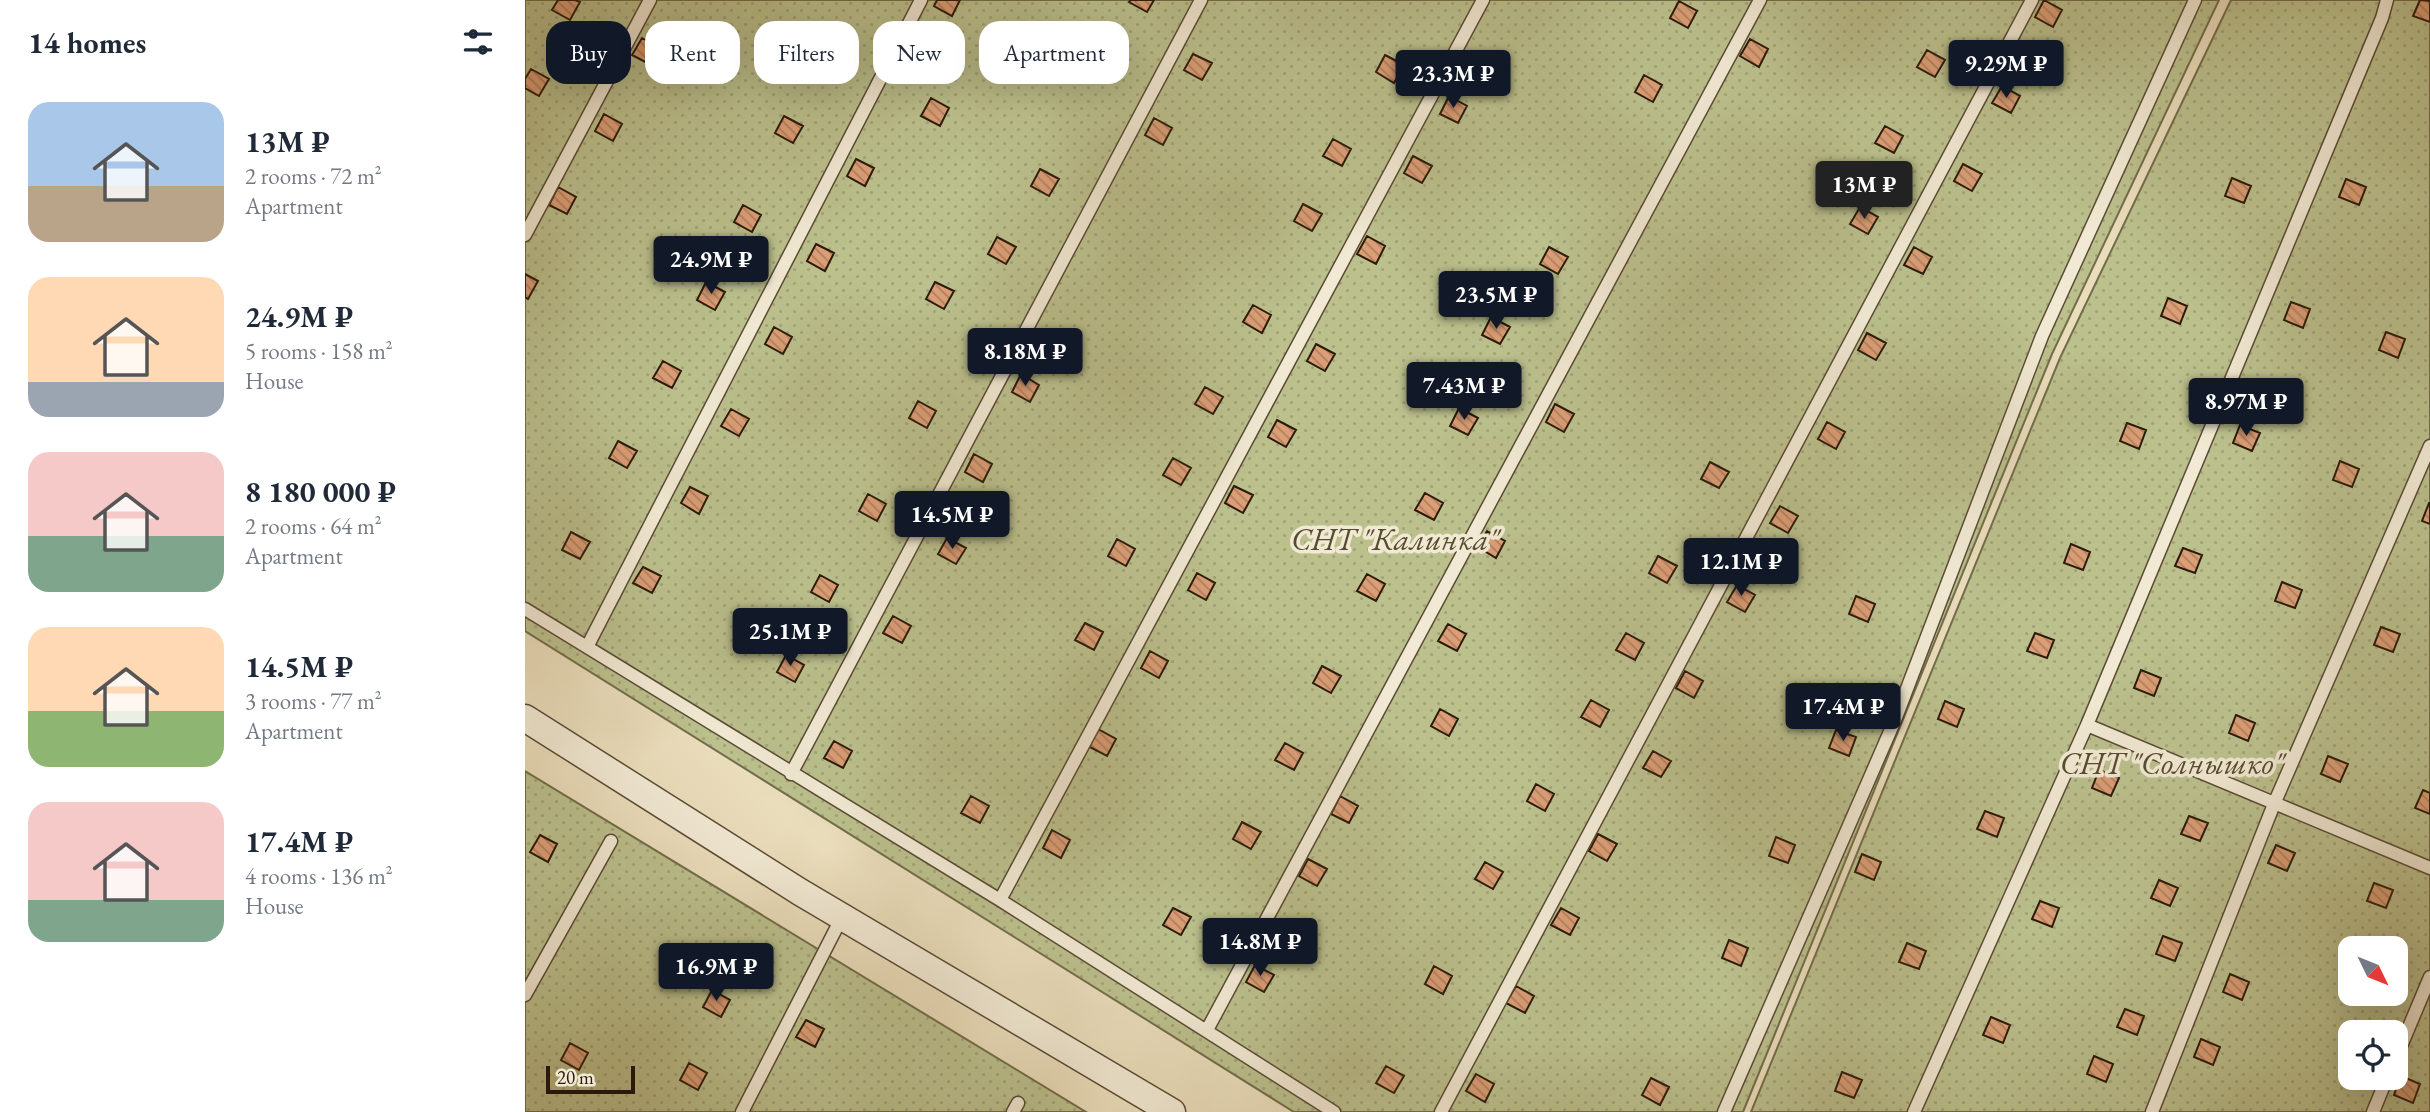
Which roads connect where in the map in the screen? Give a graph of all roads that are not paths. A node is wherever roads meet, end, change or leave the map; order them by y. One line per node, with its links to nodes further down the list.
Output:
1 (650, 0): 9 (lane)
2 (921, 0): 12 (lane)
3 (1201, 0): 15 (lane)
4 (1483, 0): 19 (lane)
5 (1760, 0): 24 (lane)
6 (2032, 0): 29 (lane)
7 (2195, 0): 30 (lane)
8 (2387, 0): 14 (lane)
9 (525, 235)
10 (2430, 446): 16 (lane)
11 (525, 609): 12 (lane)
12 (587, 648): 15 (lane)
13 (525, 718): 20 (street)
14 (2087, 725): 16 (lane); 31 (lane)
15 (791, 774): 19 (lane)
16 (2274, 804): 18 (lane); 32 (lane)
17 (611, 841): 22 (lane)
18 (2430, 868)
19 (1000, 900): 24 (lane)
20 (842, 917): 26 (lane); 27 (street)
21 (2430, 977): 23 (lane)
22 (525, 995)
23 (2408, 1029)
24 (1207, 1030): 28 (lane)
25 (2383, 1090): 33 (lane)
26 (742, 1112)
27 (1172, 1112)
28 (1334, 1112)
29 (1441, 1112)
30 (1724, 1112)
31 (1914, 1112)
32 (2152, 1112)
33 (2373, 1112)

